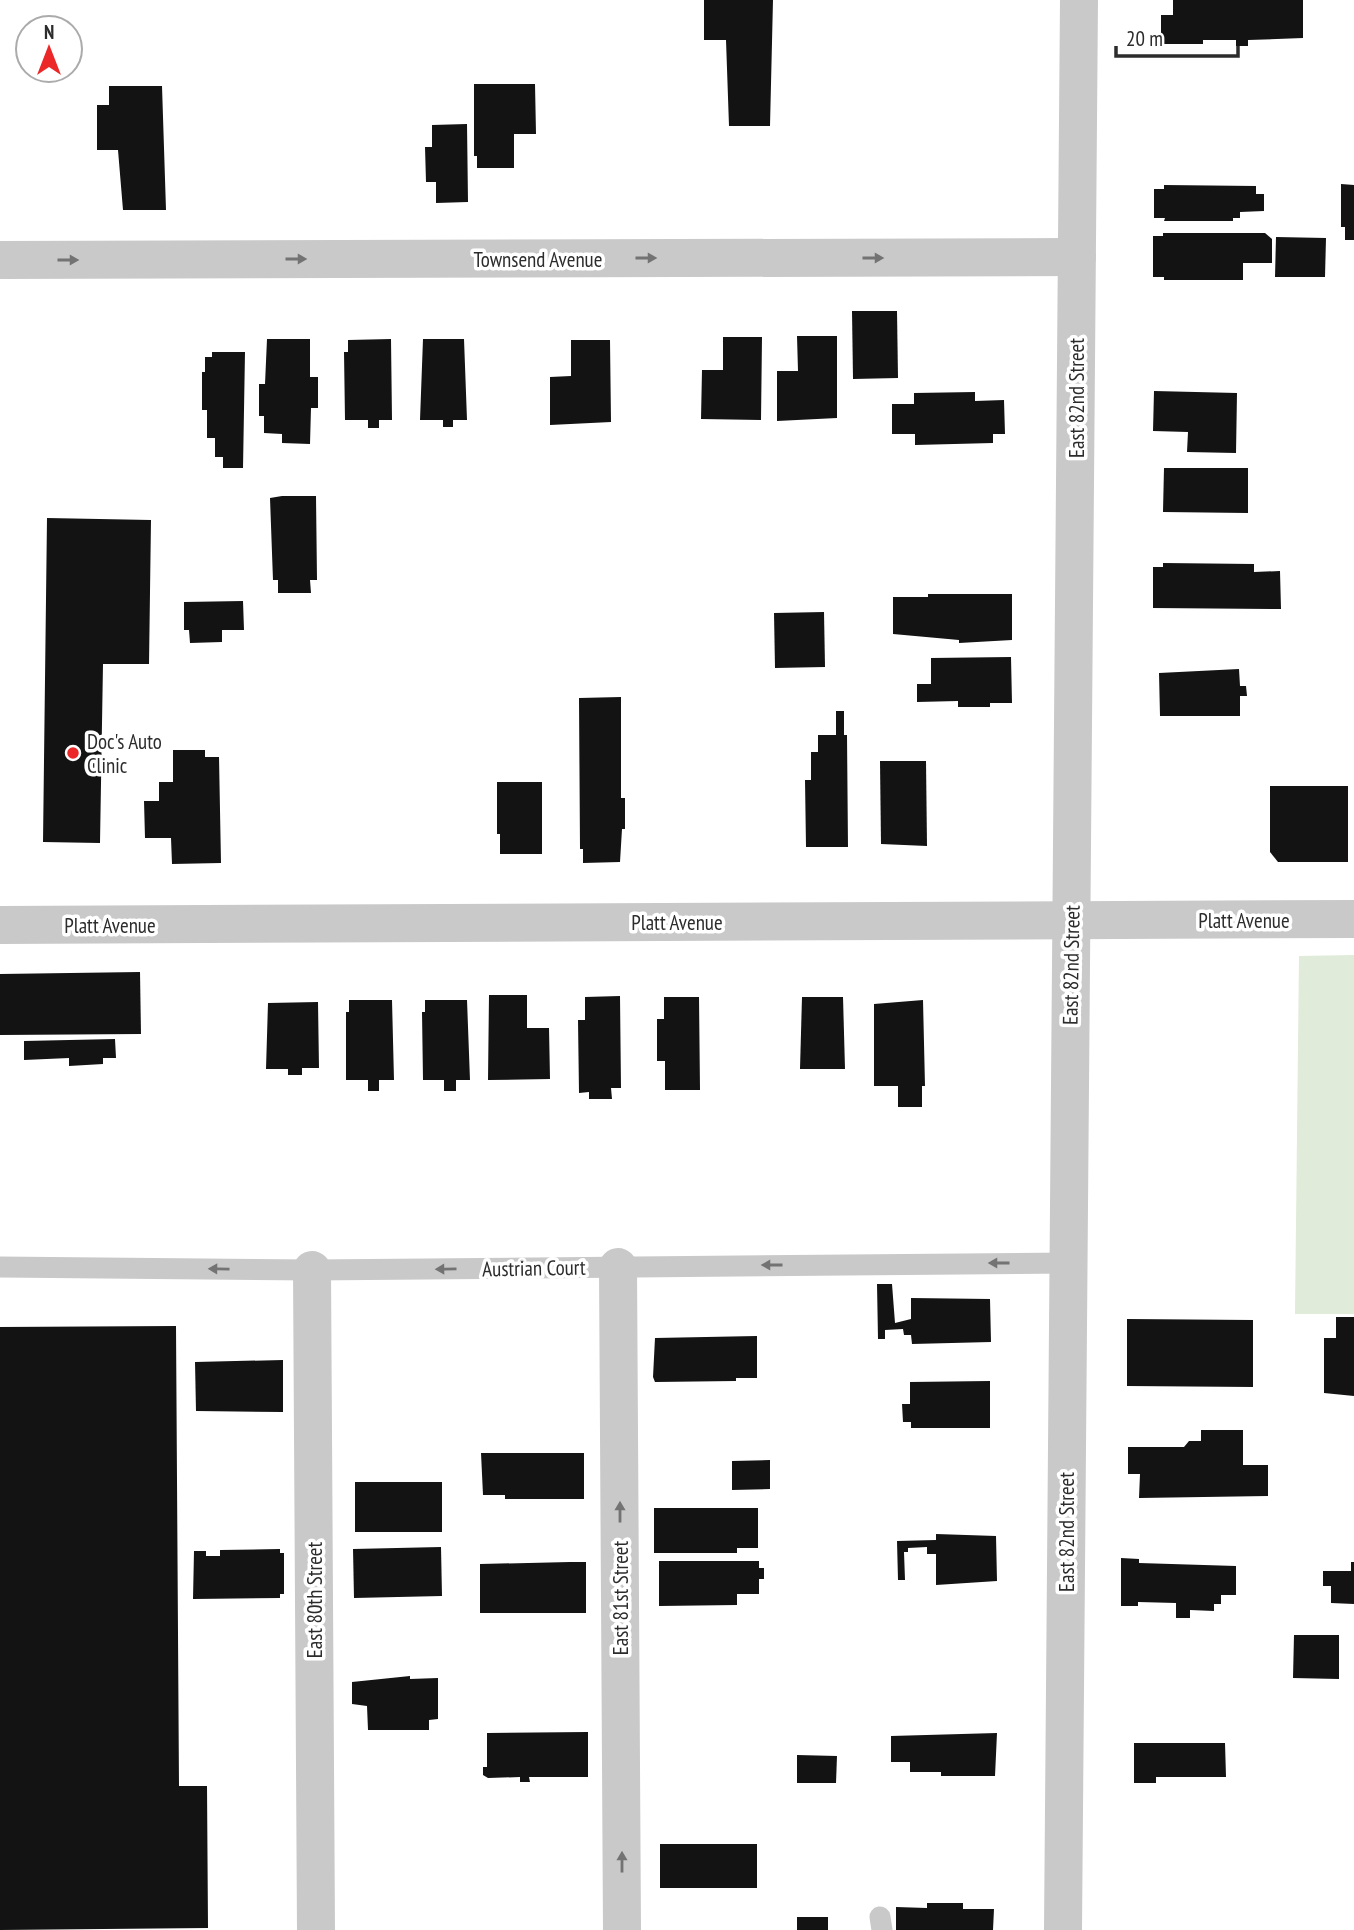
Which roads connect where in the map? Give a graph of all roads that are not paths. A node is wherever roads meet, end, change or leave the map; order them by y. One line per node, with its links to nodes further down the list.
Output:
1 (1079, 0): 2 (street, East 82nd Street)
2 (1077, 257): 3 (street, Townsend Avenue, one-way to 2); 5 (street, East 82nd Street)
3 (0, 260)
4 (1354, 919): 5 (street, Platt Avenue)
5 (1071, 920): 6 (street, Platt Avenue); 7 (street, East 82nd Street)
6 (0, 925)
7 (1068, 1262): 9 (lane, Austrian Court, one-way to 9); 13 (street, East 82nd Street)
8 (0, 1267): 10 (lane, Austrian Court, one-way to 8)
9 (618, 1267): 10 (lane, Austrian Court, one-way to 10); 12 (street, East 81st Street, one-way to 9)
10 (312, 1270): 11 (street, East 80th Street)
11 (316, 1930)
12 (622, 1930)
13 (1063, 1930)

